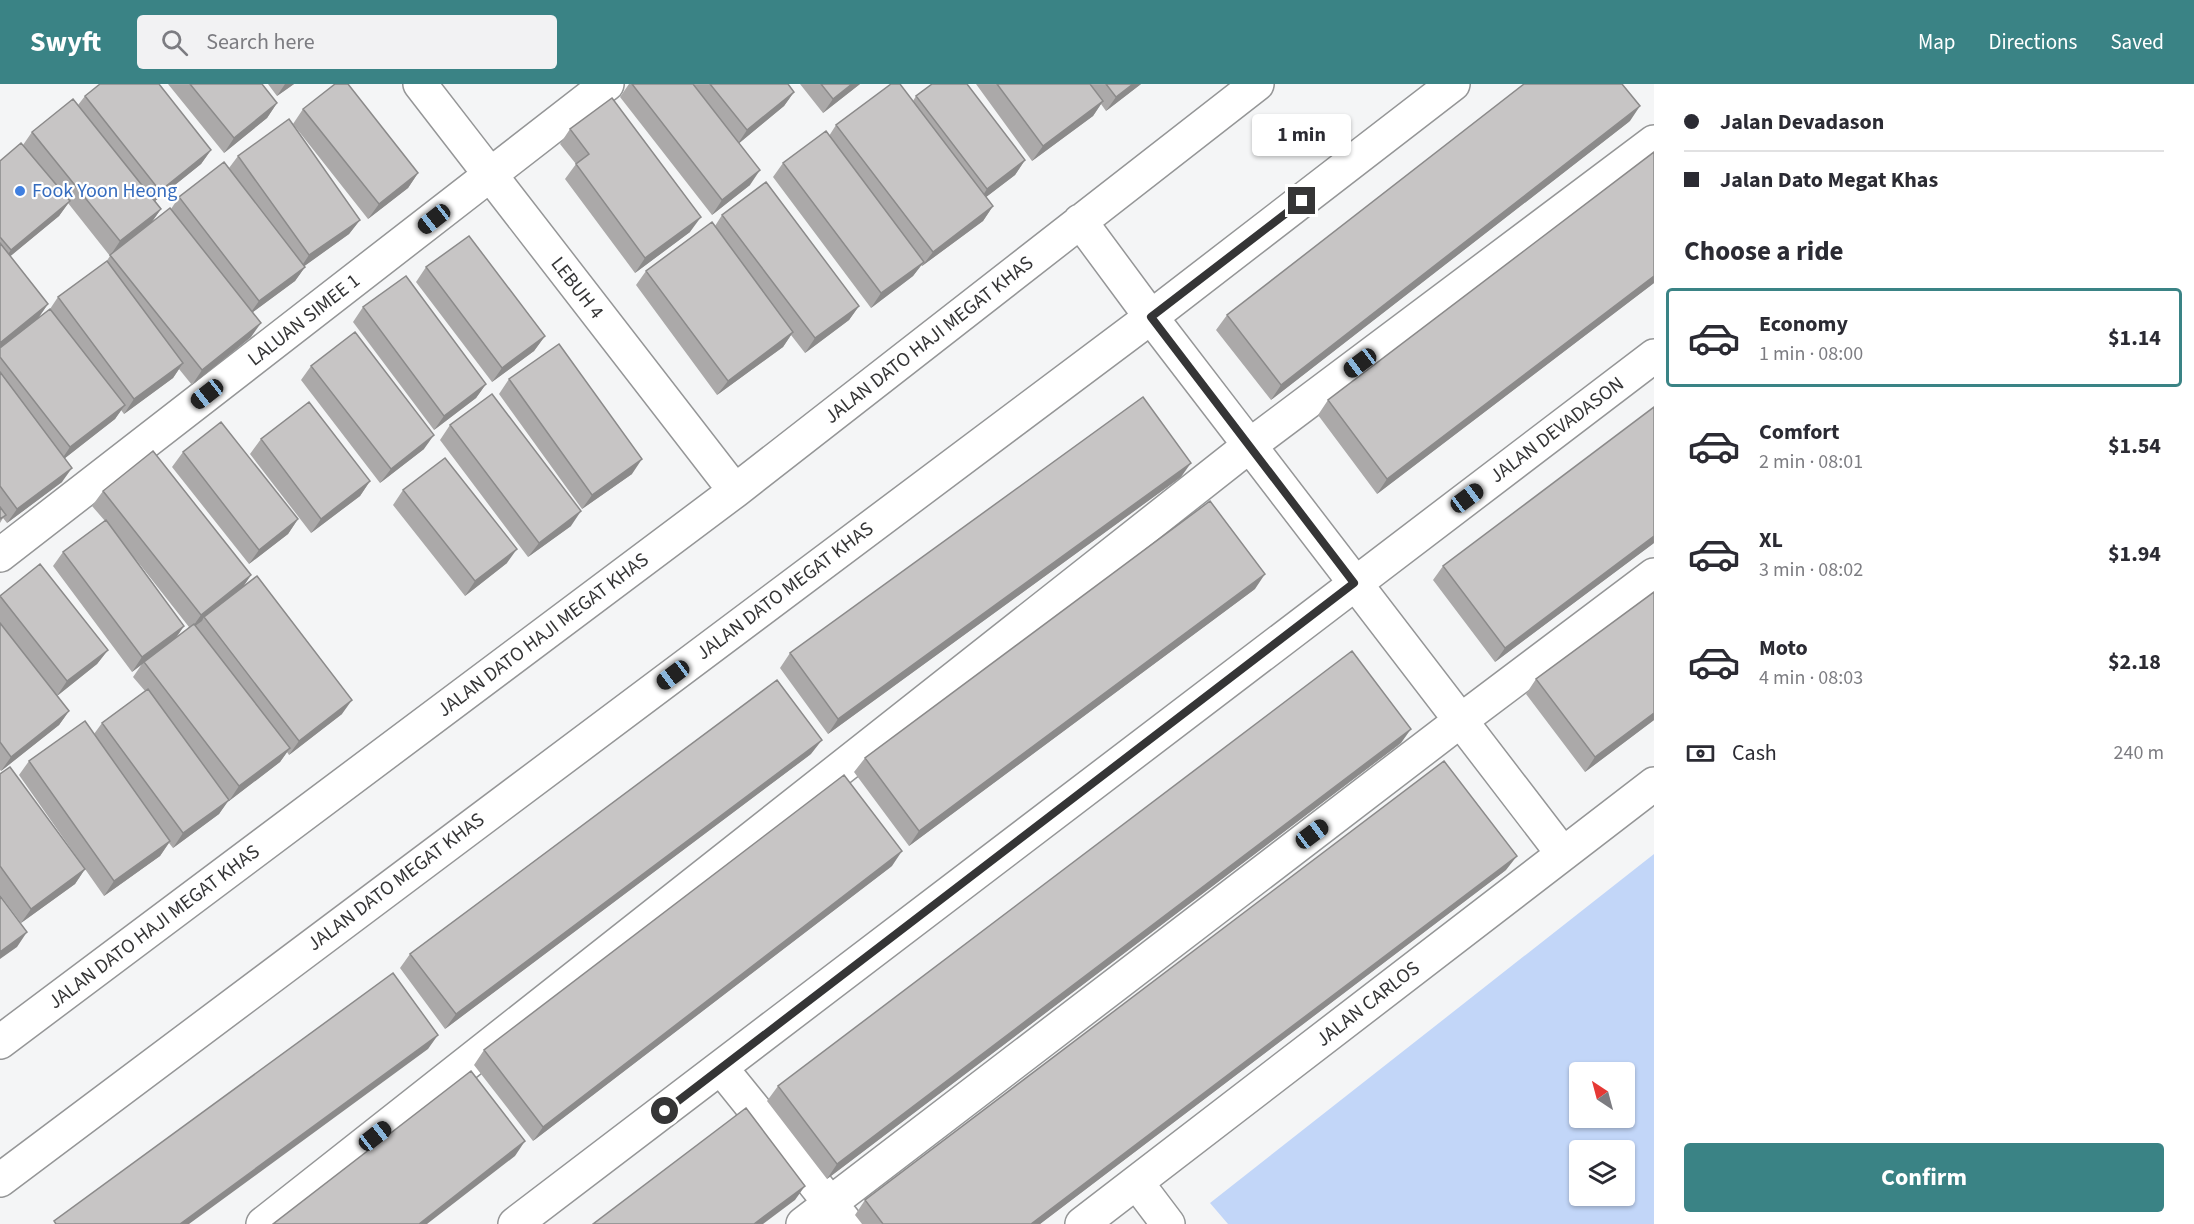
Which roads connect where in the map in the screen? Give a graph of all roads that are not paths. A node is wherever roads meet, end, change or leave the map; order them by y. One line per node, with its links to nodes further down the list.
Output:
1 (420, 84): 6 (street, LEBUH 4)
2 (607, 84): 6 (street, LALUAN SIMEE 1)
3 (1257, 84): 7 (street, JALAN DATO HAJI MEGAT KHAS)
4 (1453, 84): 8 (street, JALAN DATO MEGAT KHAS)
5 (1654, 142): 10 (street)
6 (490, 175): 11 (street, LEBUH 4); 12 (street, LALUAN SIMEE 1)
7 (1080, 221): 8 (street); 11 (street, JALAN DATO HAJI MEGAT KHAS)
8 (1151, 317): 10 (street); 20 (street, JALAN DATO MEGAT KHAS)
9 (1654, 356): 14 (street, JALAN DEVADASON)
10 (1249, 446): 14 (street); 23 (street)
11 (735, 491): 18 (street, JALAN DATO HAJI MEGAT KHAS)
12 (0, 555)
13 (1654, 575): 15 (street)
14 (1354, 583): 15 (street); 19 (street, JALAN DEVADASON)
15 (1460, 721): 17 (street); 22 (street)
16 (1654, 784): 17 (street, JALAN CARLOS)
17 (1563, 854): 21 (street, JALAN CARLOS)
18 (0, 1042)
19 (721, 1068): 22 (street); 24 (street, JALAN DEVADASON)
20 (0, 1180)
21 (1137, 1183): 26 (street, JALAN CARLOS); 27 (street)
22 (839, 1213): 25 (street)
23 (263, 1224)
24 (515, 1224)
25 (803, 1224)
26 (1082, 1224)
27 (1168, 1224)

